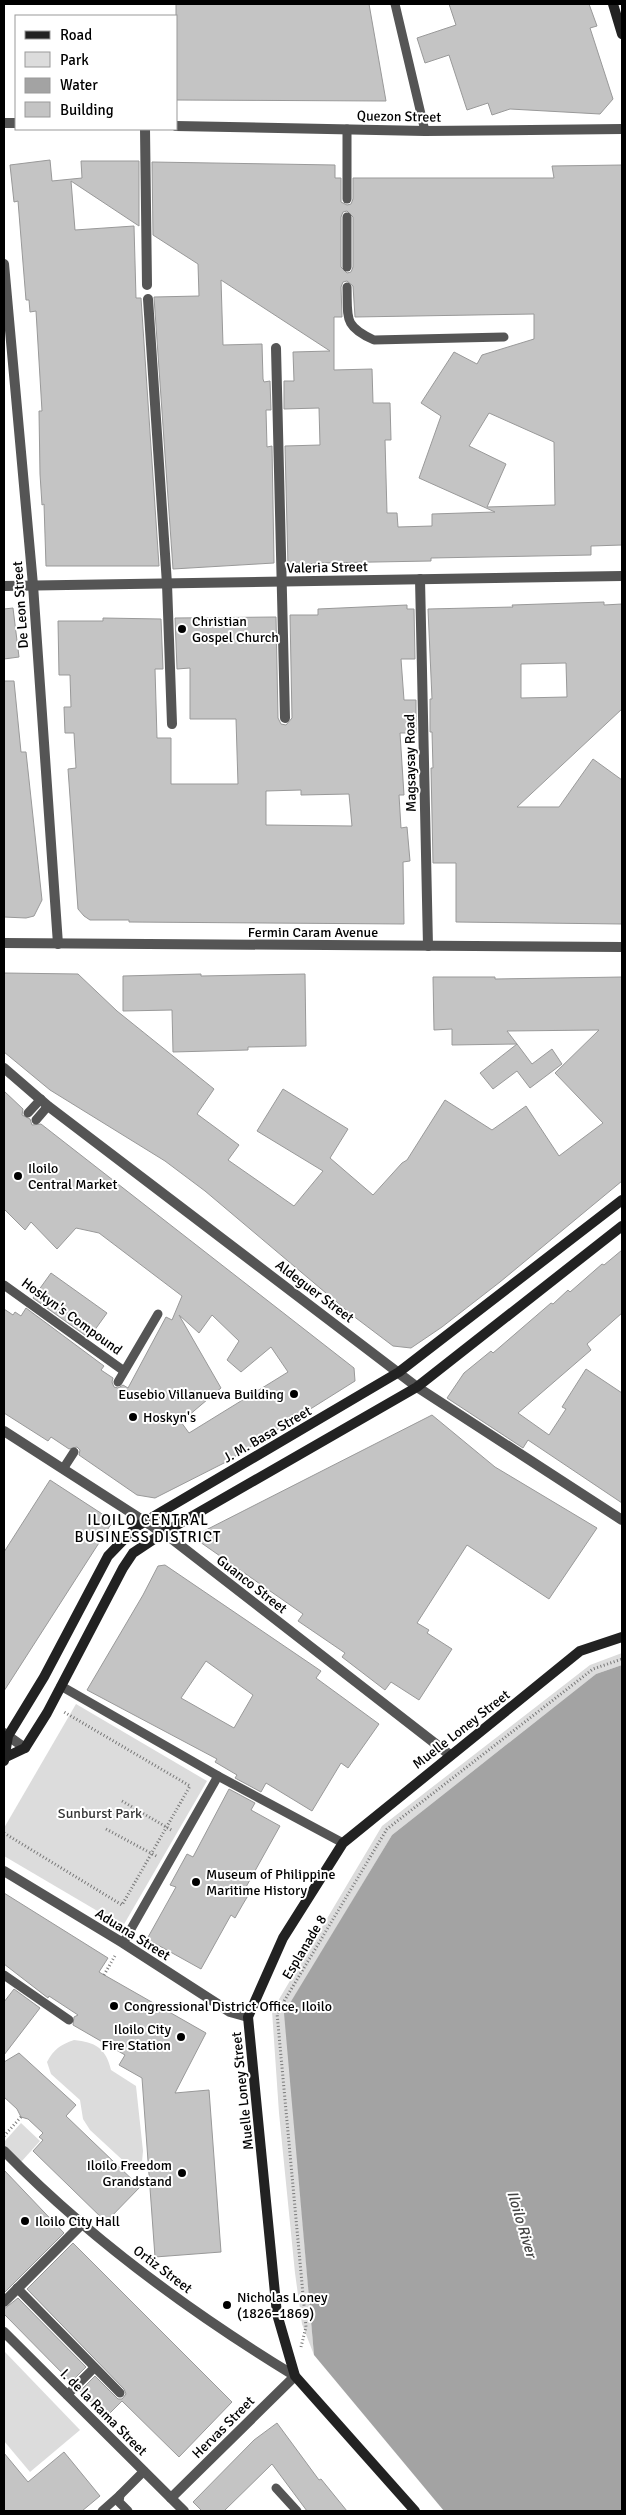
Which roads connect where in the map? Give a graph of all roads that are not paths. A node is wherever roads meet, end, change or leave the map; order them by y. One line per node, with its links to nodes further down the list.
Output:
1 (395, 4): 8 (lane)
2 (612, 4): 3 (main road)
3 (622, 34)
4 (178, 126): 5 (street, Quezon Street)
5 (347, 129): 8 (street, Quezon Street); 9 (lane)
6 (622, 129): 8 (street, Quezon Street)
7 (145, 130): 13 (street)
8 (425, 131)
9 (347, 199)
10 (347, 217): 12 (lane)
11 (4, 264): 22 (street, De Leon Street)
12 (347, 267)
13 (147, 285)
14 (347, 288): 16 (lane)
15 (148, 299): 21 (street)
16 (504, 337)
17 (276, 348): 20 (street)
18 (622, 576): 19 (street, Valeria Street)
19 (420, 579): 20 (street, Valeria Street); 28 (street, Magsaysay Road)
20 (280, 581): 21 (street, Valeria Street); 24 (street)
21 (167, 584): 22 (street, Valeria Street); 25 (street)
22 (33, 585): 23 (street, Valeria Street); 27 (street, De Leon Street)
23 (4, 586)
24 (285, 718)
25 (172, 724)
26 (4, 943): 27 (street, Fermin Caram Avenue)
27 (58, 944): 28 (street, Fermin Caram Avenue)
28 (428, 946): 29 (street, Fermin Caram Avenue)
29 (622, 947)
30 (4, 1068): 31 (street, Aldeguer Street)
31 (45, 1103): 32 (lane); 33 (lane); 39 (street, Aldeguer Street)
32 (28, 1113)
33 (36, 1120)
34 (622, 1200): 39 (main road, J. M. Basa Street)
35 (622, 1226): 41 (main road)
36 (4, 1285): 38 (lane, Hoskyn's Compound)
37 (158, 1314): 38 (lane, Hoskyn's Compound)
38 (124, 1371): 40 (lane, Hoskyn's Compound)
39 (399, 1372): 41 (street, Aldeguer Street); 46 (main road, J. M. Basa Street)
40 (118, 1382)
41 (417, 1387): 45 (street, Aldeguer Street); 47 (main road)
42 (4, 1431): 44 (street, Guanco Street)
43 (74, 1452): 44 (lane)
44 (63, 1469): 46 (street, Guanco Street)
45 (622, 1520)
46 (145, 1522): 47 (street, Guanco Street); 50 (main road, J. M. Basa Street)
47 (163, 1533): 49 (main road); 52 (street, Guanco Street)
48 (622, 1637): 52 (main road, Muelle Loney Street)
49 (61, 1686): 51 (main road); 54 (lane)
50 (6, 1734): 51 (street); 53 (main road, J. M. Basa Street)
51 (26, 1748): 53 (main road, J. M. Basa Street)
52 (450, 1755): 55 (main road, Muelle Loney Street)
53 (5, 1759)
54 (218, 1776): 55 (lane); 57 (lane)
55 (343, 1843): 59 (main road, Muelle Loney Street)
56 (4, 1871): 57 (street, Aduana Street)
57 (124, 1943): 59 (street, Aduana Street)
58 (4, 1974): 60 (lane)
59 (248, 2017): 67 (main road, Muelle Loney Street)
60 (69, 2020)
61 (4, 2151): 62 (street, Ortiz Street)
62 (81, 2225): 63 (street); 67 (street, Ortiz Street)
63 (17, 2288): 64 (street); 66 (lane)
64 (4, 2302)
65 (4, 2332): 69 (street, I. de la Rama Street)
66 (94, 2368): 68 (lane); 69 (lane)
67 (294, 2376): 73 (street, Hervas Street); 78 (main road, Muelle Loney Street)
68 (120, 2393)
69 (67, 2395): 70 (street, I. de la Rama Street)
70 (144, 2471): 72 (lane); 73 (street, I. de la Rama Street)
71 (276, 2488): 77 (lane)
72 (120, 2495): 74 (lane); 75 (lane)
73 (171, 2498): 76 (street, I. de la Rama Street)
74 (102, 2511)
75 (128, 2511)
76 (184, 2511)
77 (297, 2511)
78 (415, 2511)

